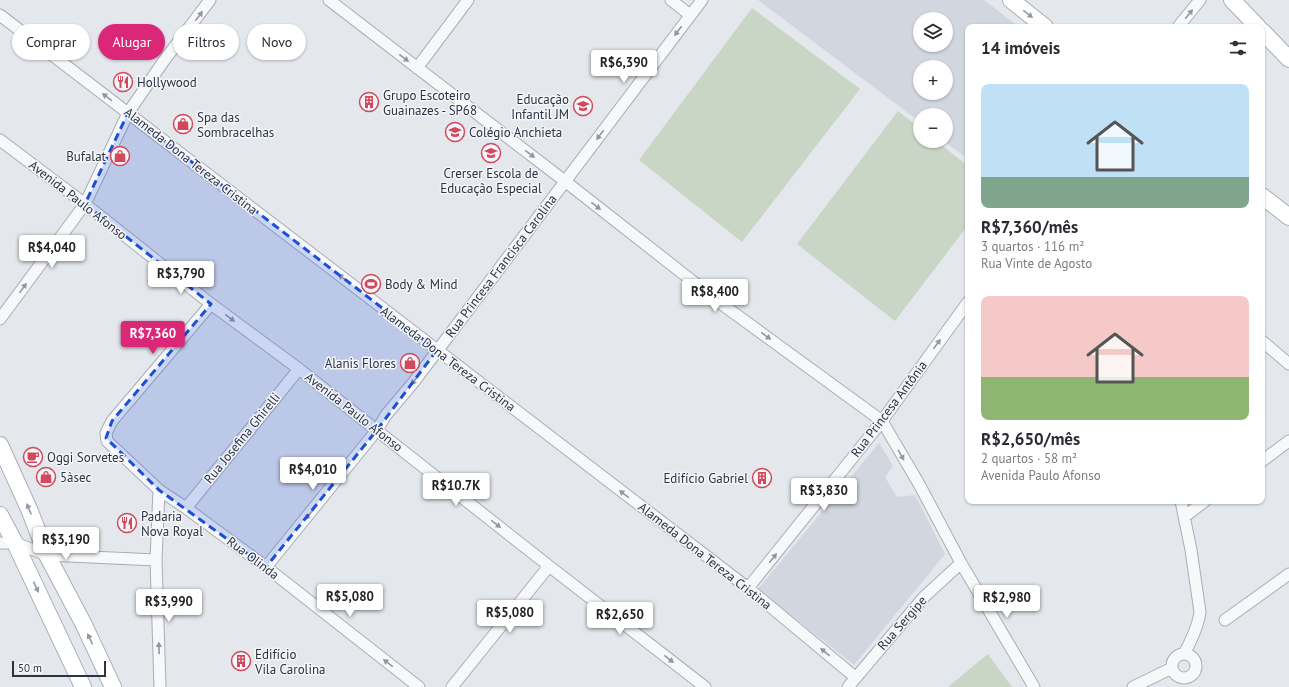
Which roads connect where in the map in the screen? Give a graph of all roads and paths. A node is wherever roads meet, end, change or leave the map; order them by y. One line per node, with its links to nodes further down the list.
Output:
1 (210, 0): 17 (street, one-way to 1)
2 (329, 0): 16 (street, one-way to 16)
3 (468, 0): 16 (street)
4 (671, 0): 10 (street)
5 (702, 0): 10 (street, Rua Princesa Francisca Carolina)
6 (1011, 0): 11 (main road, one-way to 11)
7 (1200, 0): 12 (street, one-way to 7)
8 (1232, 0): 13 (main road)
9 (0, 15): 17 (street, Alameda Dona Tereza Cristina, one-way to 9)
10 (690, 15): 19 (street, Rua Princesa Francisca Carolina, one-way to 19)
11 (1041, 24)
12 (1180, 24)
13 (1255, 24)
14 (1265, 34): 15 (main road)
15 (1289, 58)
16 (417, 68): 19 (street, one-way to 19)
17 (128, 113): 21 (street); 27 (street, Alameda Dona Tereza Cristina, one-way to 17)
18 (0, 140): 21 (street, Avenida Paulo Afonso)
19 (566, 182): 27 (street, Rua Princesa Francisca Carolina); 30 (street, one-way to 30)
20 (1265, 198): 22 (main road)
21 (85, 204): 23 (street, Avenida Paulo Afonso); 25 (street, one-way to 21)
22 (1289, 217)
23 (211, 304): 29 (street, Avenida Paulo Afonso, one-way to 29); 35 (street, Rua Olinda)
24 (965, 306): 30 (street, Rua Princesa Antônia, one-way to 24)
25 (0, 319)
26 (1265, 344): 28 (street)
27 (437, 350): 31 (street, Rua Princesa Francisca Carolina, one-way to 31); 48 (street, Alameda Dona Tereza Cristina, one-way to 27)
28 (1289, 364)
29 (299, 369): 31 (street, Avenida Paulo Afonso); 38 (street, Rua Josefina Ghirelli)
30 (882, 421): 44 (street, one-way to 44); 48 (street, Rua Princesa Antônia, one-way to 30)
31 (378, 430): 45 (street, Avenida Paulo Afonso, one-way to 45); 46 (street, Rua Princesa Francisca Carolina, one-way to 46)
32 (1289, 441): 34 (street)
33 (0, 445): 42 (main road, one-way to 33)
34 (1265, 459)
35 (159, 490): 38 (street, Rua Olinda); 43 (street)
36 (1182, 504): 40 (street)
37 (1201, 504): 40 (street)
38 (186, 508): 46 (street, Rua Olinda)
39 (0, 515): 41 (main road)
40 (1184, 517): 50 (street)
41 (8, 543): 42 (street); 54 (main road, one-way to 54)
42 (47, 555): 43 (street); 55 (main road, one-way to 42)
43 (156, 560): 56 (street, one-way to 43)
44 (961, 563): 52 (street, Rua Sergipe); 61 (street)
45 (549, 566): 58 (street); 59 (street, Avenida Paulo Afonso, one-way to 59)
46 (266, 567): 57 (street, Rua Olinda, one-way to 46)
47 (1289, 574): 49 (street)
48 (748, 588): 52 (street, Alameda Dona Tereza Cristina, one-way to 48)
49 (1225, 620)
50 (1184, 654): 51 (street); 53 (street)
51 (1172, 668): 53 (street); 62 (street)
52 (855, 677): 60 (street, Rua Sergipe)
53 (1185, 683)
54 (83, 687)
55 (113, 687)
56 (160, 687)
57 (419, 687)
58 (452, 687)
59 (705, 687)
60 (848, 687)
61 (1034, 687)
62 (1133, 687)

